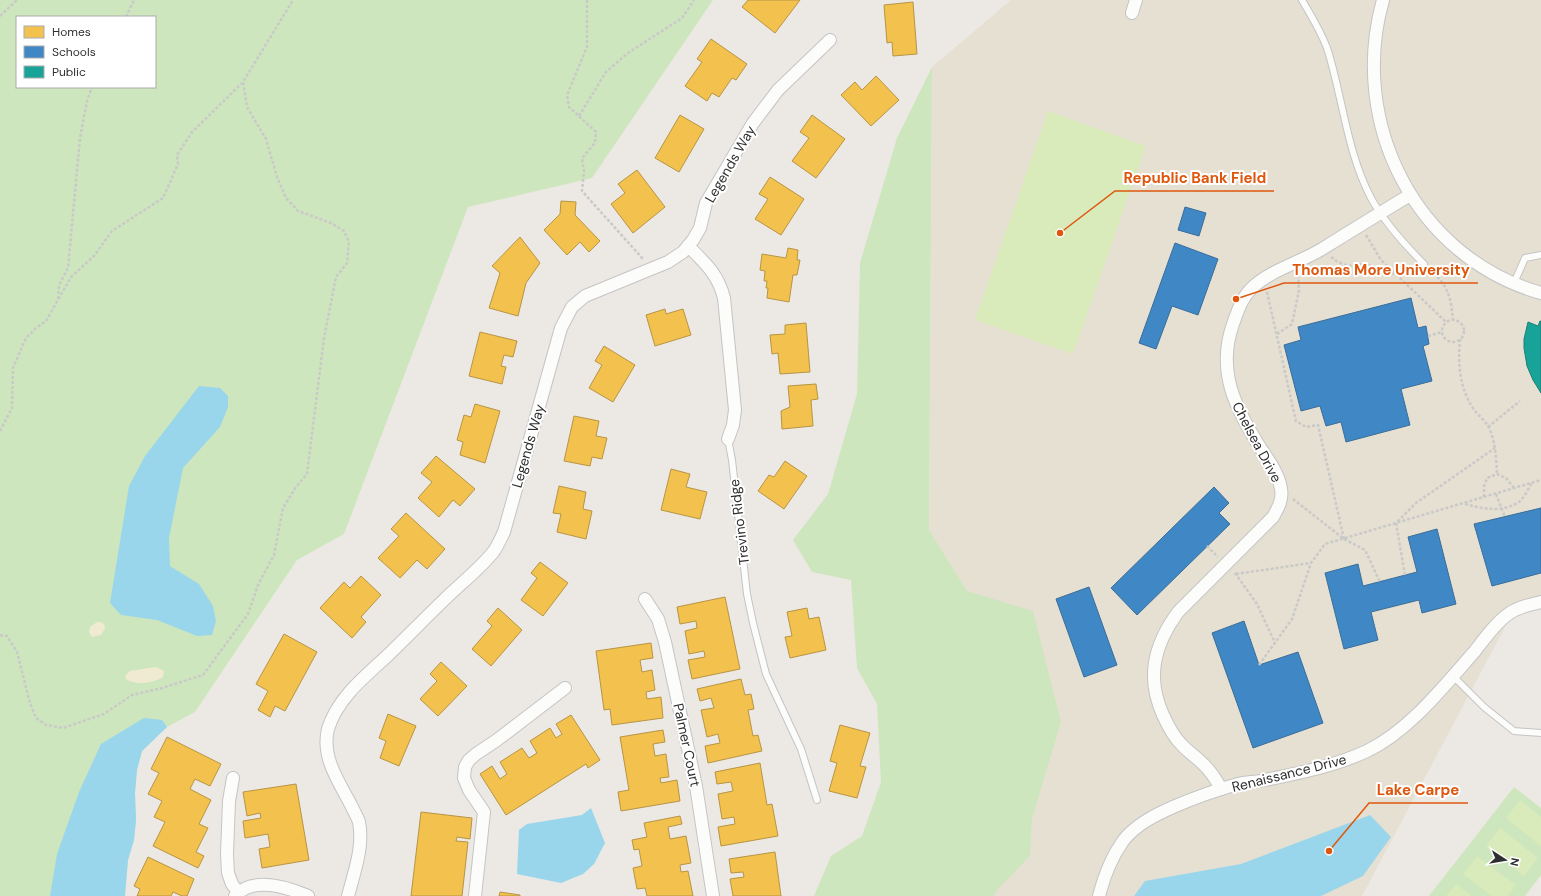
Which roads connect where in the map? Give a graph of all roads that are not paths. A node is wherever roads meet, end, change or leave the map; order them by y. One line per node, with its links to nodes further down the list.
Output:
1 (1136, 0): 4 (street)
2 (1302, 0): 7 (lane)
3 (1383, 0): 6 (street)
4 (1132, 14)
5 (830, 40): 8 (street, Legends Way)
6 (1410, 195): 7 (street, Chelsea Drive); 11 (street)
7 (1380, 213): 10 (lane); 20 (street, Chelsea Drive)
8 (688, 246): 13 (street, Trevino Ridge); 24 (street, Legends Way)
9 (1541, 255): 11 (lane)
10 (1424, 264)
11 (1514, 283): 12 (street)
12 (1541, 293)
13 (728, 439): 21 (lane, Trevino Ridge)
14 (645, 600): 26 (street, Palmer Court)
15 (1541, 602): 16 (street, Renaissance Drive)
16 (1453, 676): 18 (lane); 20 (street, Renaissance Drive)
17 (565, 688): 25 (street)
18 (1541, 733)
19 (233, 778): 22 (street)
20 (1221, 789): 27 (street, Renaissance Drive)
21 (817, 800)
22 (237, 894): 23 (street)
23 (308, 896)
24 (348, 896)
25 (475, 896)
26 (713, 896)
27 (1099, 896)

